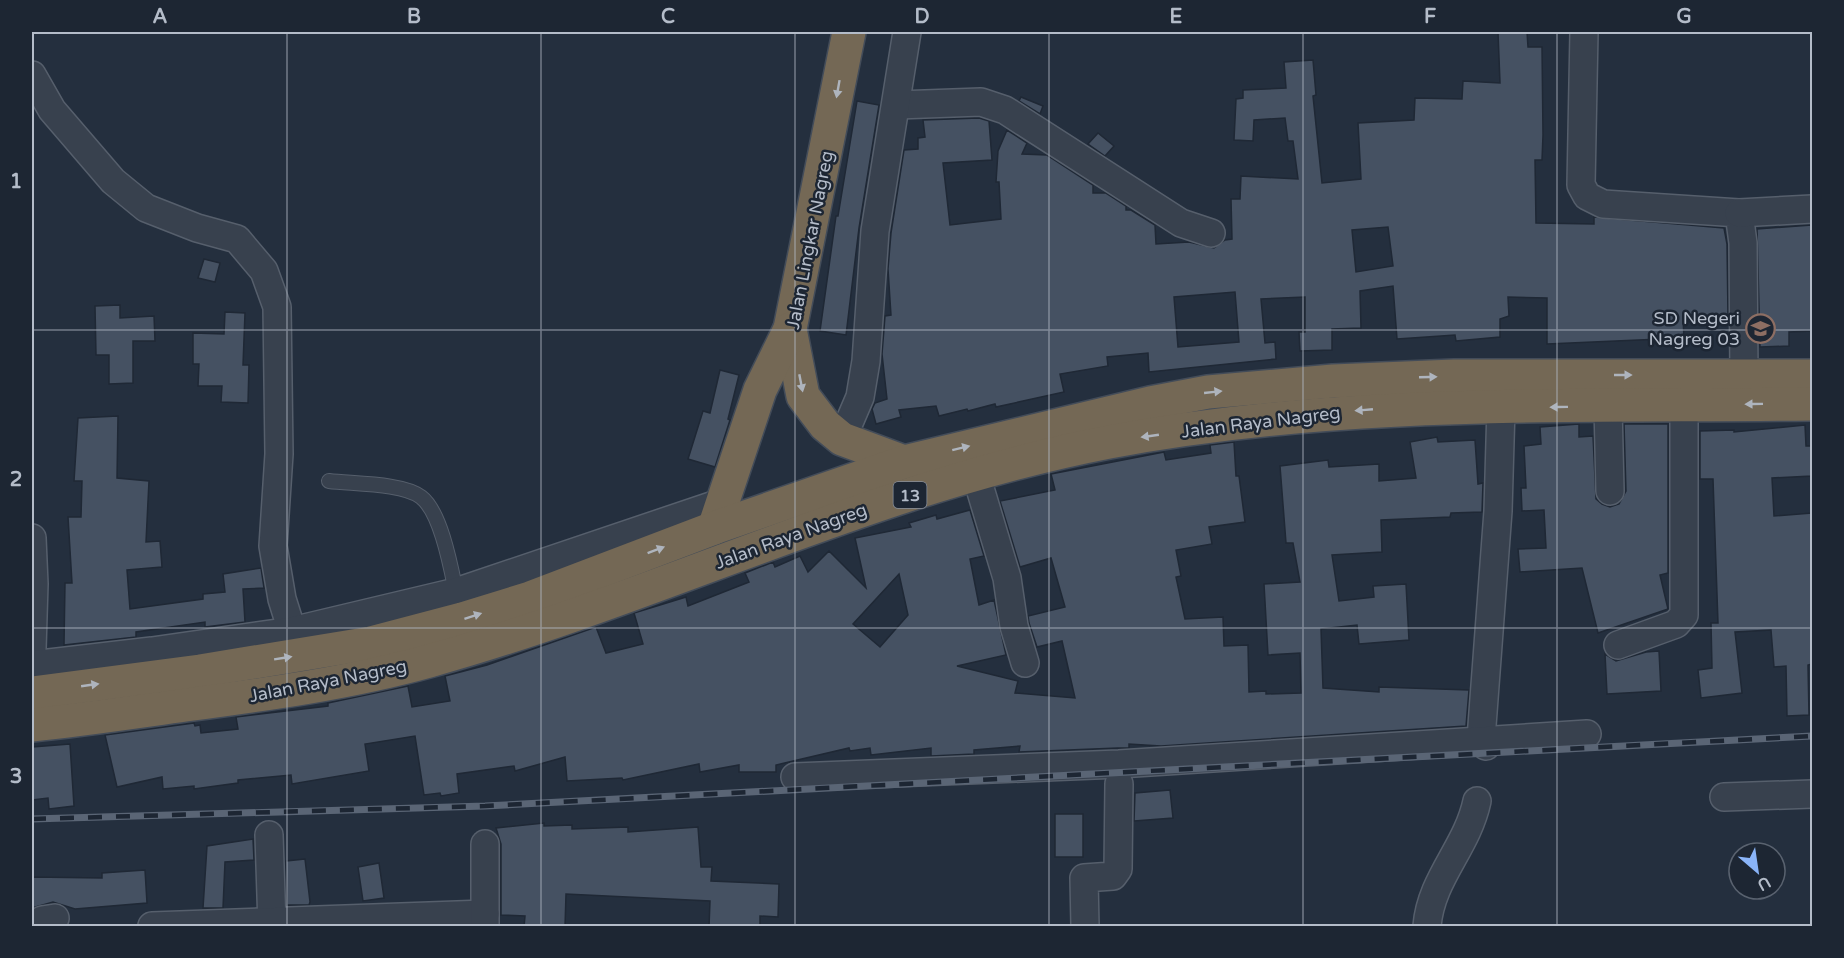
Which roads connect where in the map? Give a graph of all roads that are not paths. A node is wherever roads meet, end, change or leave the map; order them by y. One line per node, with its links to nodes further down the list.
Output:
1 (849, 32): 9 (highway, Jalan Lingkar Nagreg / 13, one-way to 9)
2 (907, 32): 5 (street)
3 (1584, 32): 7 (street)
4 (32, 75): 24 (street)
5 (897, 105): 8 (street); 16 (street)
6 (1812, 209): 7 (street)
7 (1739, 213): 10 (street)
8 (1211, 233)
9 (790, 329): 16 (highway, Jalan Lingkar Nagreg / 13, one-way to 16); 21 (highway)
10 (1744, 375): 11 (highway, Jalan Raya Nagreg / 13); 17 (highway, Jalan Raya Nagreg / 13, one-way to 10)
11 (1812, 376)
12 (1812, 404): 13 (highway, Jalan Raya Nagreg / 13, one-way to 13)
13 (1684, 405): 14 (highway, Jalan Raya Nagreg / 13); 25 (street)
14 (1608, 406): 15 (highway, Jalan Raya Nagreg / 13, one-way to 15); 20 (street)
15 (1501, 407): 18 (highway, Jalan Raya Nagreg / 13, one-way to 18); 31 (street)
16 (842, 439): 17 (highway, Jalan Lingkar Nagreg / 13)
17 (904, 462): 21 (highway, Jalan Raya Nagreg / 13)
18 (976, 475): 27 (street); 29 (highway, Jalan Raya Nagreg / 13)
19 (329, 481): 23 (lane)
20 (1610, 491)
21 (717, 516): 23 (street); 28 (highway, Jalan Raya Nagreg / 13, one-way to 21)
22 (32, 538): 26 (street)
23 (456, 592): 24 (street)
24 (292, 631): 28 (street)
25 (1618, 645)
26 (32, 649)
27 (1025, 663)
28 (32, 680)
29 (32, 725)
30 (1587, 734): 31 (street)
31 (1484, 742): 32 (street)
32 (1119, 772): 33 (street); 42 (street)
33 (795, 777)
34 (1812, 794): 35 (street)
35 (1724, 797)
36 (1477, 801): 43 (street)
37 (269, 836): 40 (street)
38 (485, 844): 39 (street)
39 (485, 920): 40 (street)
40 (272, 924): 41 (street)
41 (152, 927)
42 (1085, 927)
43 (1427, 927)

